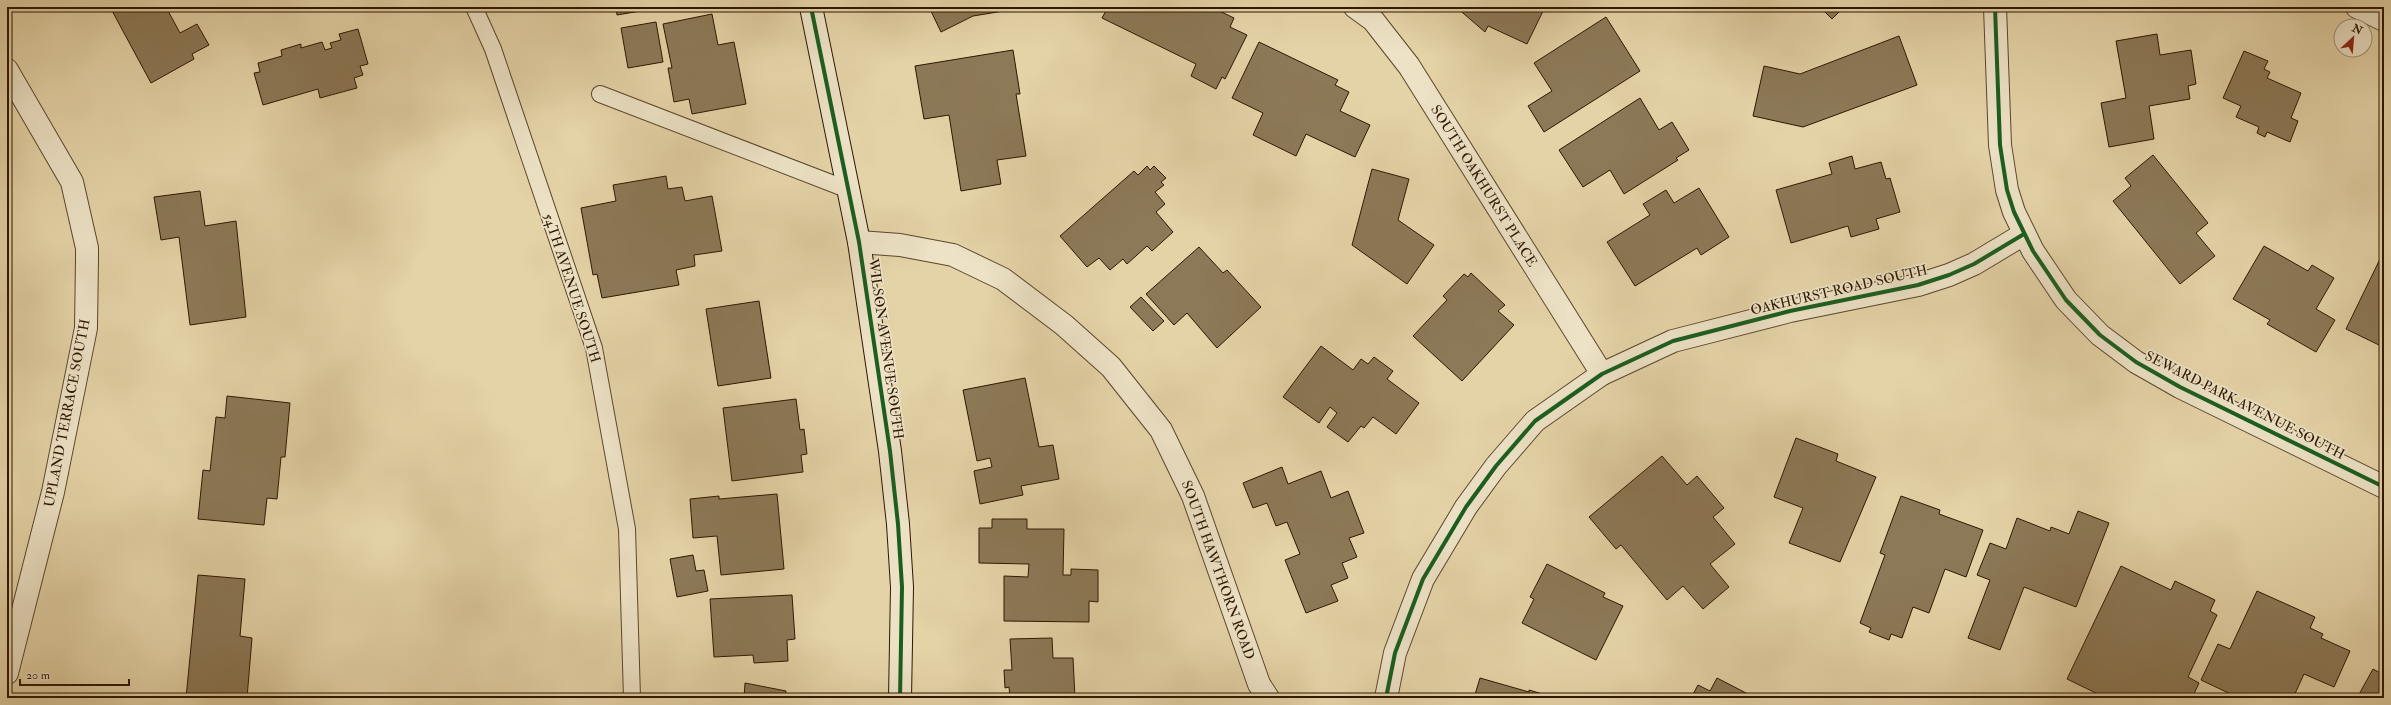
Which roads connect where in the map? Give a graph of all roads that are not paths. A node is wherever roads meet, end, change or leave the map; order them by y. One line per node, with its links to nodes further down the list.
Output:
1 (474, 7): 15 (lane, 54TH AVENUE SOUTH)
2 (812, 7): 9 (street, WILSON AVENUE SOUTH)
3 (1355, 7): 12 (street, SOUTH OAKHURST PLACE)
4 (1995, 7): 10 (street, SEWARD PARK AVENUE SOUTH)
5 (2357, 7): 6 (street)
6 (2384, 20)
7 (7, 70): 14 (street, UPLAND TERRACE SOUTH)
8 (600, 94): 9 (lane)
9 (849, 190): 11 (street, WILSON AVENUE SOUTH)
10 (2024, 234): 12 (street, OAKHURST ROAD SOUTH); 13 (street, SEWARD PARK AVENUE SOUTH)
11 (859, 242): 16 (street, WILSON AVENUE SOUTH); 17 (street, SOUTH HAWTHORN ROAD)
12 (1602, 374): 18 (street, OAKHURST ROAD SOUTH)
13 (2384, 487)
14 (7, 673)
15 (632, 698)
16 (900, 698)
17 (1268, 698)
18 (1386, 698)

